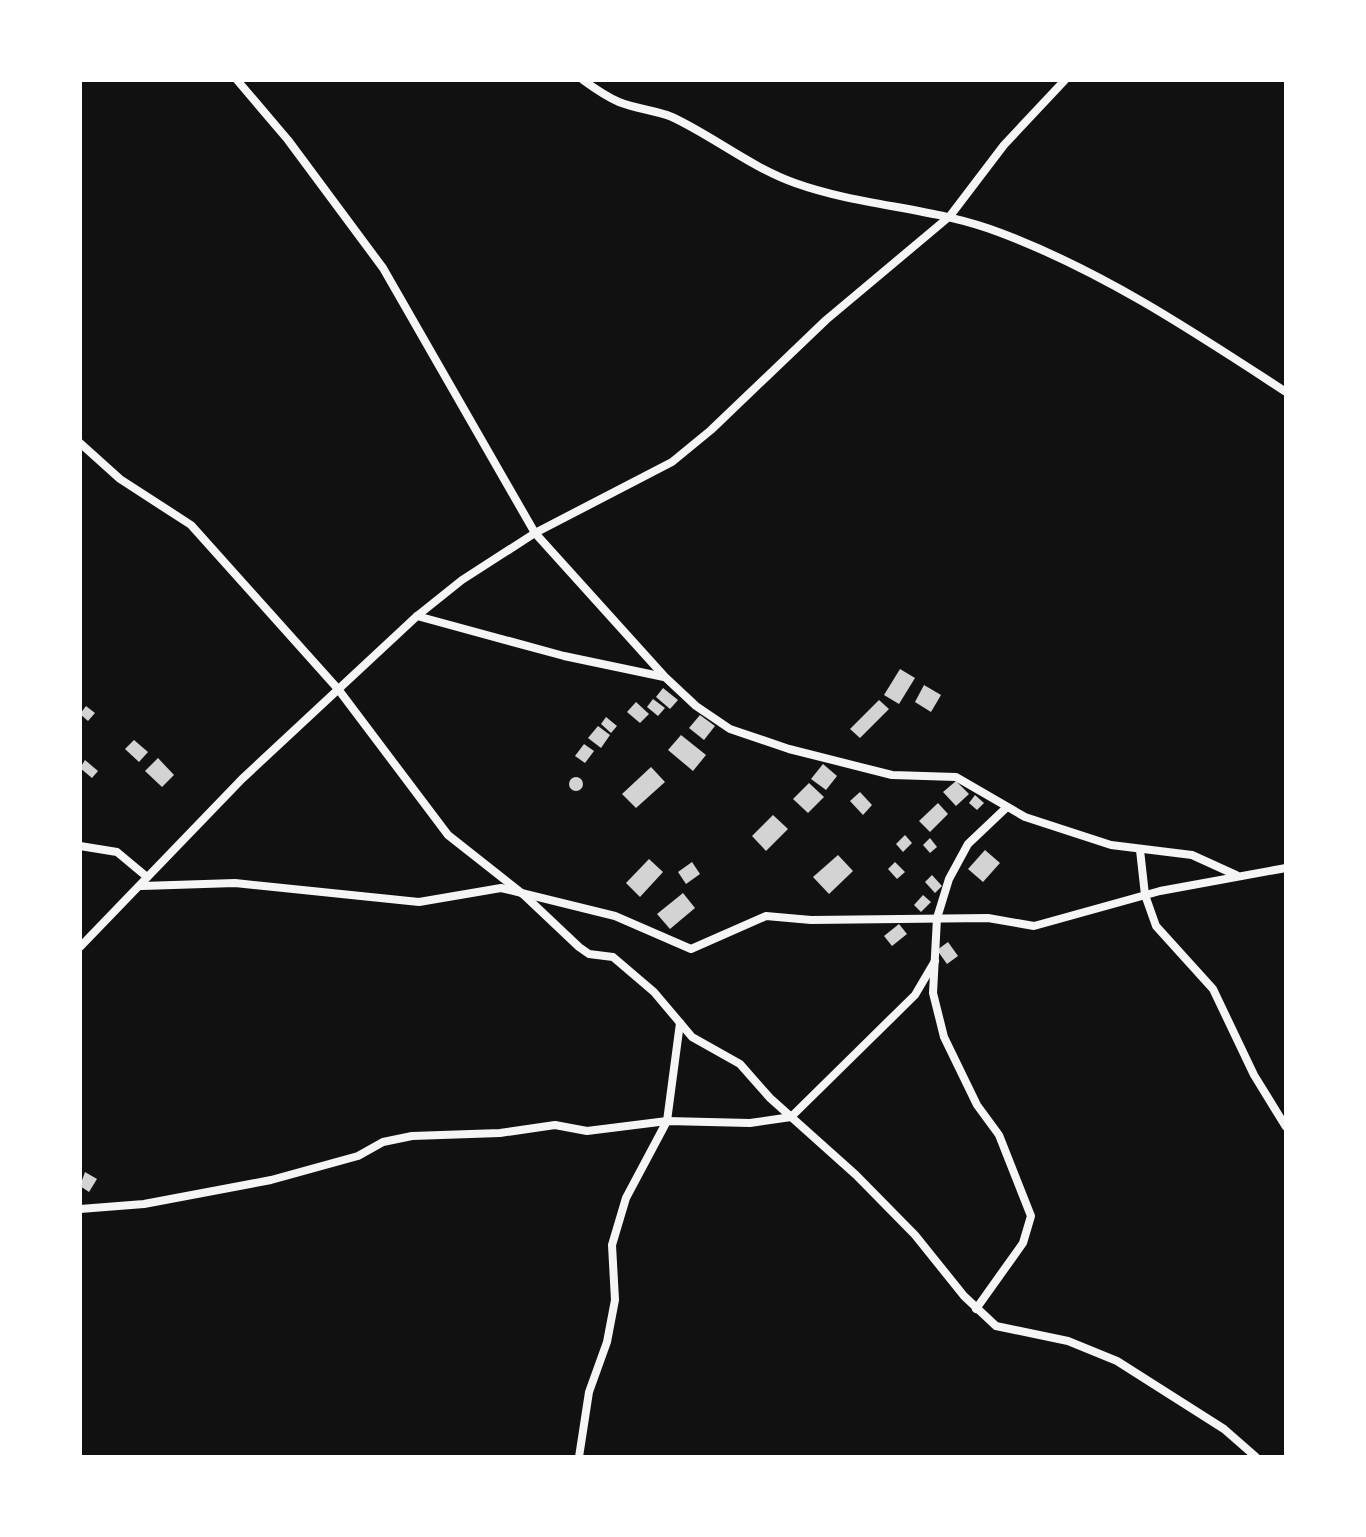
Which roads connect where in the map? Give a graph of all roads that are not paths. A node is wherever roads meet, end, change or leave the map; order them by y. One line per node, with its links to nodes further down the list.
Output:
1 (237, 80): 9 (street)
2 (583, 80): 6 (street)
3 (1054, 80): 5 (street)
4 (1065, 80): 5 (street)
5 (1052, 91): 6 (street)
6 (950, 216): 7 (street); 9 (street)
7 (1286, 392)
8 (80, 443): 12 (street)
9 (535, 533): 10 (street); 11 (street)
10 (417, 616): 11 (street); 12 (street)
11 (665, 677): 13 (street)
12 (338, 689): 18 (street); 19 (street)
13 (1007, 807): 15 (street); 21 (street)
14 (80, 846): 18 (street)
15 (1140, 850): 17 (street); 20 (street)
16 (1286, 868): 17 (street)
17 (1236, 875): 20 (street)
18 (144, 882): 19 (street); 22 (street)
19 (524, 895): 21 (street); 24 (street)
20 (1145, 895): 21 (street); 27 (street)
21 (937, 918): 23 (street)
22 (80, 947)
23 (935, 961): 25 (street); 29 (street)
24 (680, 1023): 25 (street); 26 (street)
25 (791, 1117): 26 (street); 29 (street)
26 (667, 1121): 28 (street); 30 (street)
27 (1286, 1127)
28 (80, 1209)
29 (976, 1309): 31 (street)
30 (579, 1457)
31 (1256, 1457)

